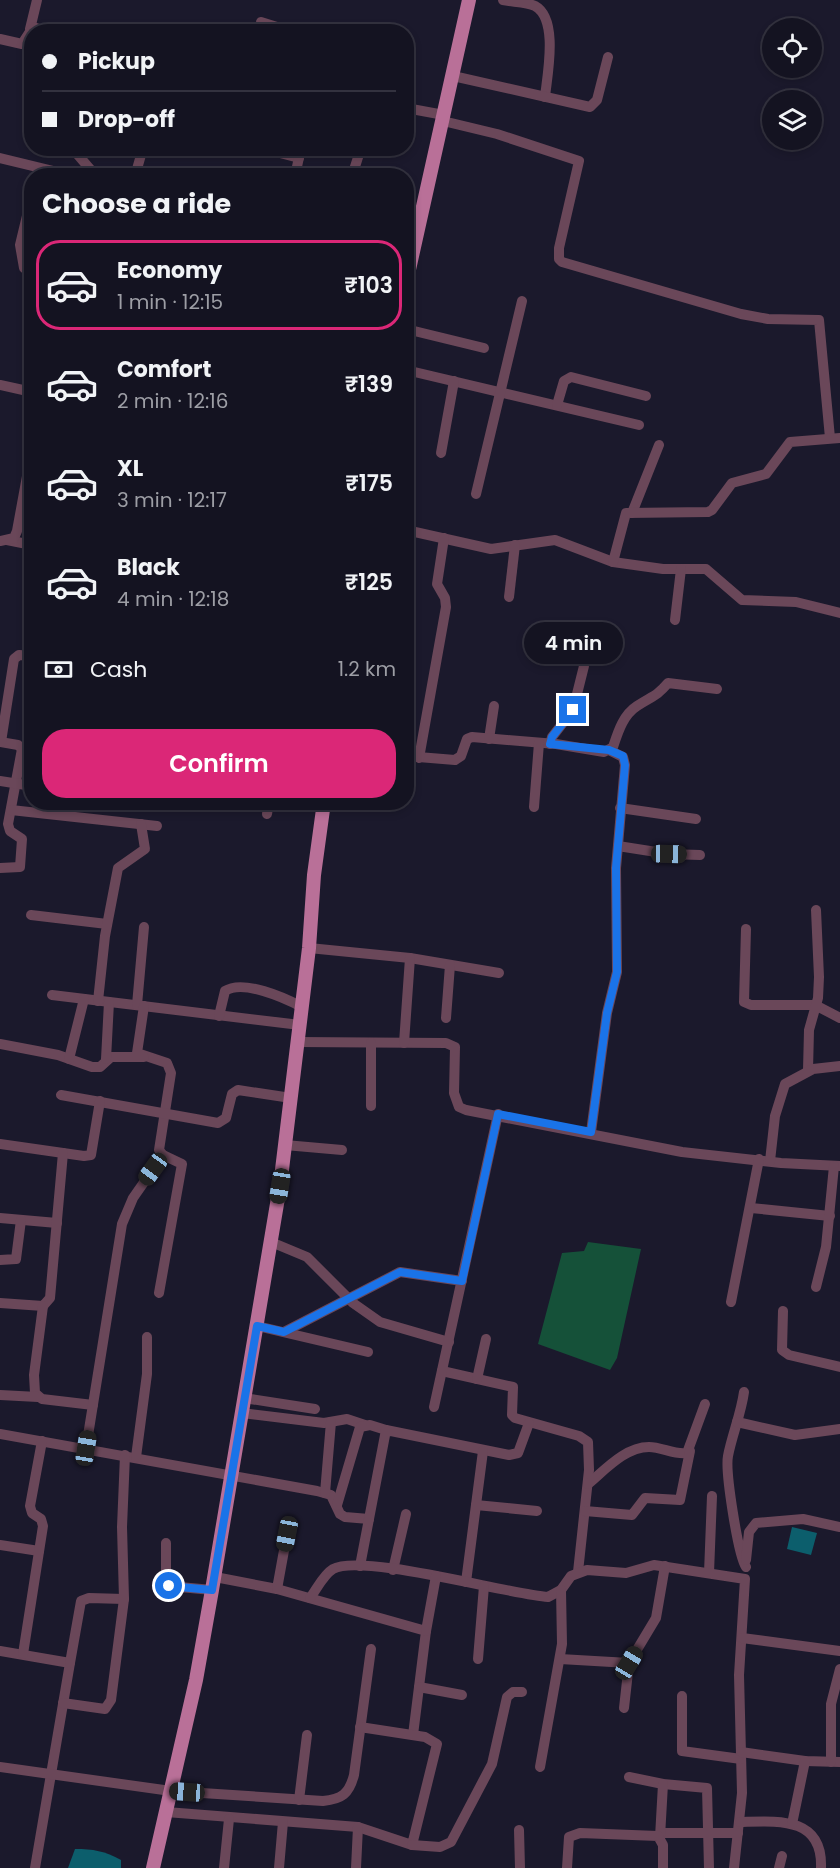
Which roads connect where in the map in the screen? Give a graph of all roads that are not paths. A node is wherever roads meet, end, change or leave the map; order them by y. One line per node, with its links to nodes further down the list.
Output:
1 (37, 0): 5 (street)
2 (469, 0): 10 (main road)
3 (502, 0): 11 (street)
4 (261, 22): 6 (street)
5 (31, 24)
6 (267, 24)
7 (0, 39): 8 (street)
8 (24, 41)
9 (608, 57): 11 (street)
10 (453, 76): 11 (street); 13 (main road)
11 (544, 97)
12 (414, 110): 13 (street)
13 (443, 118): 19 (main road); 32 (street)
14 (79, 156): 17 (street)
15 (0, 158): 16 (street)
16 (29, 168)
17 (89, 168)
18 (24, 228): 20 (street)
19 (414, 247)
20 (24, 268)
21 (522, 302): 28 (street)
22 (414, 331): 23 (street)
23 (484, 348)
24 (414, 372): 25 (street)
25 (454, 381): 28 (street); 34 (street)
26 (0, 385): 27 (street)
27 (24, 390)
28 (501, 392): 30 (street); 36 (street)
29 (646, 396): 30 (street)
30 (557, 405): 31 (street)
31 (639, 425)
32 (835, 438): 37 (street)
33 (659, 445): 37 (street)
34 (441, 453)
35 (24, 493): 40 (street)
36 (476, 494)
37 (632, 513): 43 (street)
38 (414, 532): 39 (street)
39 (444, 538): 42 (street); 59 (street)
40 (4, 541): 41 (street)
41 (24, 544)
42 (515, 545): 43 (street); 45 (street)
43 (613, 562): 44 (street)
44 (681, 569): 46 (street); 47 (street)
45 (509, 597)
46 (840, 613)
47 (675, 620)
48 (24, 655): 53 (street)
49 (584, 666): 54 (street)
50 (717, 688): 56 (street)
51 (495, 706): 52 (street)
52 (489, 739): 54 (street); 59 (street)
53 (0, 742): 55 (street)
54 (544, 744): 56 (street); 64 (street)
55 (24, 747)
56 (609, 750): 66 (street)
57 (24, 754): 61 (street)
58 (414, 757): 59 (street)
59 (419, 758)
60 (0, 781): 61 (street)
61 (16, 783): 62 (street); 65 (street)
62 (24, 784)
63 (0, 805): 65 (street)
64 (534, 807)
65 (11, 808): 67 (street); 75 (street)
66 (620, 808): 72 (street); 76 (street)
67 (24, 810)
68 (27, 810): 73 (street)
69 (268, 810): 71 (street)
70 (323, 810): 84 (main road)
71 (267, 814)
72 (696, 819)
73 (141, 824): 74 (street); 81 (street)
74 (157, 826)
75 (4, 829): 78 (street)
76 (618, 846): 77 (street); 113 (street)
77 (700, 855)
78 (0, 868)
79 (816, 910): 91 (street)
80 (31, 915): 81 (street)
81 (107, 924): 90 (street)
82 (144, 927): 92 (street)
83 (746, 929): 91 (street)
84 (309, 948): 85 (street); 93 (main road)
85 (410, 958): 86 (street); 100 (street)
86 (450, 965): 87 (street); 95 (street)
87 (499, 973)
88 (52, 995): 89 (street)
89 (84, 999): 90 (street); 103 (street)
90 (104, 1001): 92 (street); 104 (street)
91 (815, 1005): 96 (street); 106 (street)
92 (140, 1006): 94 (street); 102 (street)
93 (302, 1007): 94 (street); 97 (main road)
94 (219, 1016): 97 (street)
95 (446, 1017)
96 (840, 1018)
97 (300, 1025): 98 (main road)
98 (297, 1042): 99 (street); 108 (main road)
99 (371, 1042): 100 (street); 110 (street)
100 (404, 1043): 112 (street)
101 (0, 1044): 103 (street)
102 (144, 1057): 104 (street); 111 (street)
103 (69, 1059): 104 (street)
104 (106, 1059)
105 (840, 1066): 106 (street)
106 (808, 1070): 119 (street)
107 (61, 1095): 109 (street)
108 (291, 1098): 111 (street); 115 (main road)
109 (100, 1101): 111 (street); 117 (street)
110 (371, 1106)
111 (166, 1113): 118 (street)
112 (498, 1114): 113 (street); 128 (street)
113 (591, 1132): 119 (street)
114 (0, 1144): 117 (street)
115 (285, 1145): 116 (street); 126 (main road)
116 (342, 1150)
117 (63, 1153): 124 (street)
118 (163, 1155): 130 (street); 150 (street)
119 (764, 1160): 120 (street); 121 (street)
120 (837, 1166): 125 (street)
121 (752, 1208): 125 (street); 132 (street)
122 (0, 1218): 123 (street)
123 (21, 1220): 124 (street); 127 (street)
124 (57, 1223): 134 (street)
125 (833, 1223): 129 (street)
126 (271, 1242): 131 (street); 136 (main road)
127 (0, 1260)
128 (462, 1281): 131 (street); 140 (street)
129 (816, 1287)
130 (159, 1293)
131 (350, 1299): 137 (street); 140 (street)
132 (732, 1302)
133 (0, 1303): 134 (street)
134 (43, 1306): 147 (street)
135 (783, 1311): 142 (street)
136 (257, 1326): 137 (street); 148 (main road)
137 (284, 1332): 141 (street)
138 (147, 1337): 165 (street)
139 (486, 1338): 144 (street)
140 (449, 1342): 143 (street)
141 (368, 1352)
142 (840, 1367)
143 (442, 1371): 144 (street); 151 (street)
144 (477, 1379): 155 (street)
145 (744, 1392): 156 (street)
146 (0, 1395): 147 (street)
147 (38, 1398): 150 (street)
148 (244, 1398): 152 (street); 153 (main road)
149 (705, 1404): 164 (street)
150 (93, 1405): 162 (street)
151 (434, 1407)
152 (315, 1409)
153 (242, 1413): 154 (street); 166 (main road)
154 (331, 1422): 157 (street); 168 (street)
155 (529, 1422): 163 (street); 167 (street)
156 (737, 1422): 158 (street); 183 (street)
157 (366, 1425): 159 (street); 170 (street)
158 (840, 1429)
159 (386, 1430): 163 (street); 175 (street)
160 (0, 1434): 161 (street)
161 (42, 1441): 162 (street); 180 (street)
162 (86, 1448): 165 (street)
163 (483, 1451): 171 (street)
164 (690, 1451): 167 (street); 173 (street)
165 (131, 1456): 166 (street); 195 (street)
166 (231, 1474): 168 (street); 190 (main road)
167 (588, 1484): 173 (street)
168 (325, 1493): 170 (street)
169 (712, 1496): 186 (street)
170 (337, 1505): 175 (street)
171 (476, 1505): 172 (street); 189 (street)
172 (537, 1511)
173 (585, 1511): 185 (street)
174 (406, 1514): 184 (street)
175 (369, 1519): 181 (street)
176 (840, 1527): 183 (street)
177 (287, 1534): 192 (street)
178 (166, 1543): 190 (street)
179 (0, 1545): 180 (street)
180 (39, 1551): 201 (street)
181 (360, 1566): 184 (street); 194 (street)
182 (665, 1566): 185 (street); 186 (street); 205 (street)
183 (746, 1567): 188 (street)
184 (393, 1570): 187 (street)
185 (578, 1572): 193 (street)
186 (709, 1573): 188 (street)
187 (436, 1576): 189 (street); 196 (street)
188 (745, 1579): 197 (street)
189 (466, 1582): 191 (street)
190 (214, 1584): 192 (street); 224 (main road)
191 (484, 1586): 193 (street); 202 (street)
192 (277, 1589): 194 (street)
193 (561, 1590): 203 (street)
194 (310, 1598): 196 (street)
195 (124, 1599): 204 (street); 211 (street)
196 (426, 1631): 207 (street)
197 (742, 1638): 200 (street); 216 (street)
198 (371, 1649): 213 (street)
199 (0, 1650): 201 (street)
200 (840, 1651)
201 (23, 1654): 204 (street)
202 (478, 1659)
203 (560, 1659): 205 (street); 220 (street)
204 (70, 1663): 211 (street)
205 (629, 1663): 212 (street)
206 (840, 1669): 218 (street)
207 (419, 1687): 209 (street); 215 (street)
208 (522, 1692): 235 (street)
209 (462, 1695)
210 (682, 1696): 216 (street)
211 (63, 1703): 221 (street)
212 (624, 1708)
213 (360, 1726): 215 (street); 225 (street)
214 (307, 1735): 225 (street)
215 (413, 1736): 235 (street)
216 (741, 1756): 217 (street); 231 (street)
217 (805, 1761): 218 (street); 229 (street)
218 (836, 1762)
219 (0, 1767): 221 (street)
220 (540, 1767)
221 (52, 1776): 224 (street); 237 (street)
222 (628, 1776): 223 (street)
223 (663, 1784): 233 (street); 234 (street)
224 (171, 1791): 225 (street); 226 (main road)
225 (299, 1800)
226 (166, 1812): 227 (street); 238 (main road)
227 (229, 1819): 228 (street); 239 (street)
228 (283, 1822): 230 (street); 240 (street)
229 (792, 1824): 231 (street); 248 (street)
230 (358, 1827): 235 (street); 241 (street)
231 (739, 1827): 233 (street); 246 (street)
232 (519, 1830): 242 (street)
233 (708, 1833): 234 (street); 245 (street)
234 (660, 1835): 243 (street); 244 (street)
235 (412, 1845)
236 (782, 1856): 247 (street)
237 (35, 1868)
238 (153, 1868)
239 (224, 1868)
240 (279, 1868)
241 (356, 1868)
242 (520, 1868)
243 (567, 1868)
244 (663, 1868)
245 (709, 1868)
246 (734, 1868)
247 (779, 1868)
248 (821, 1868)

